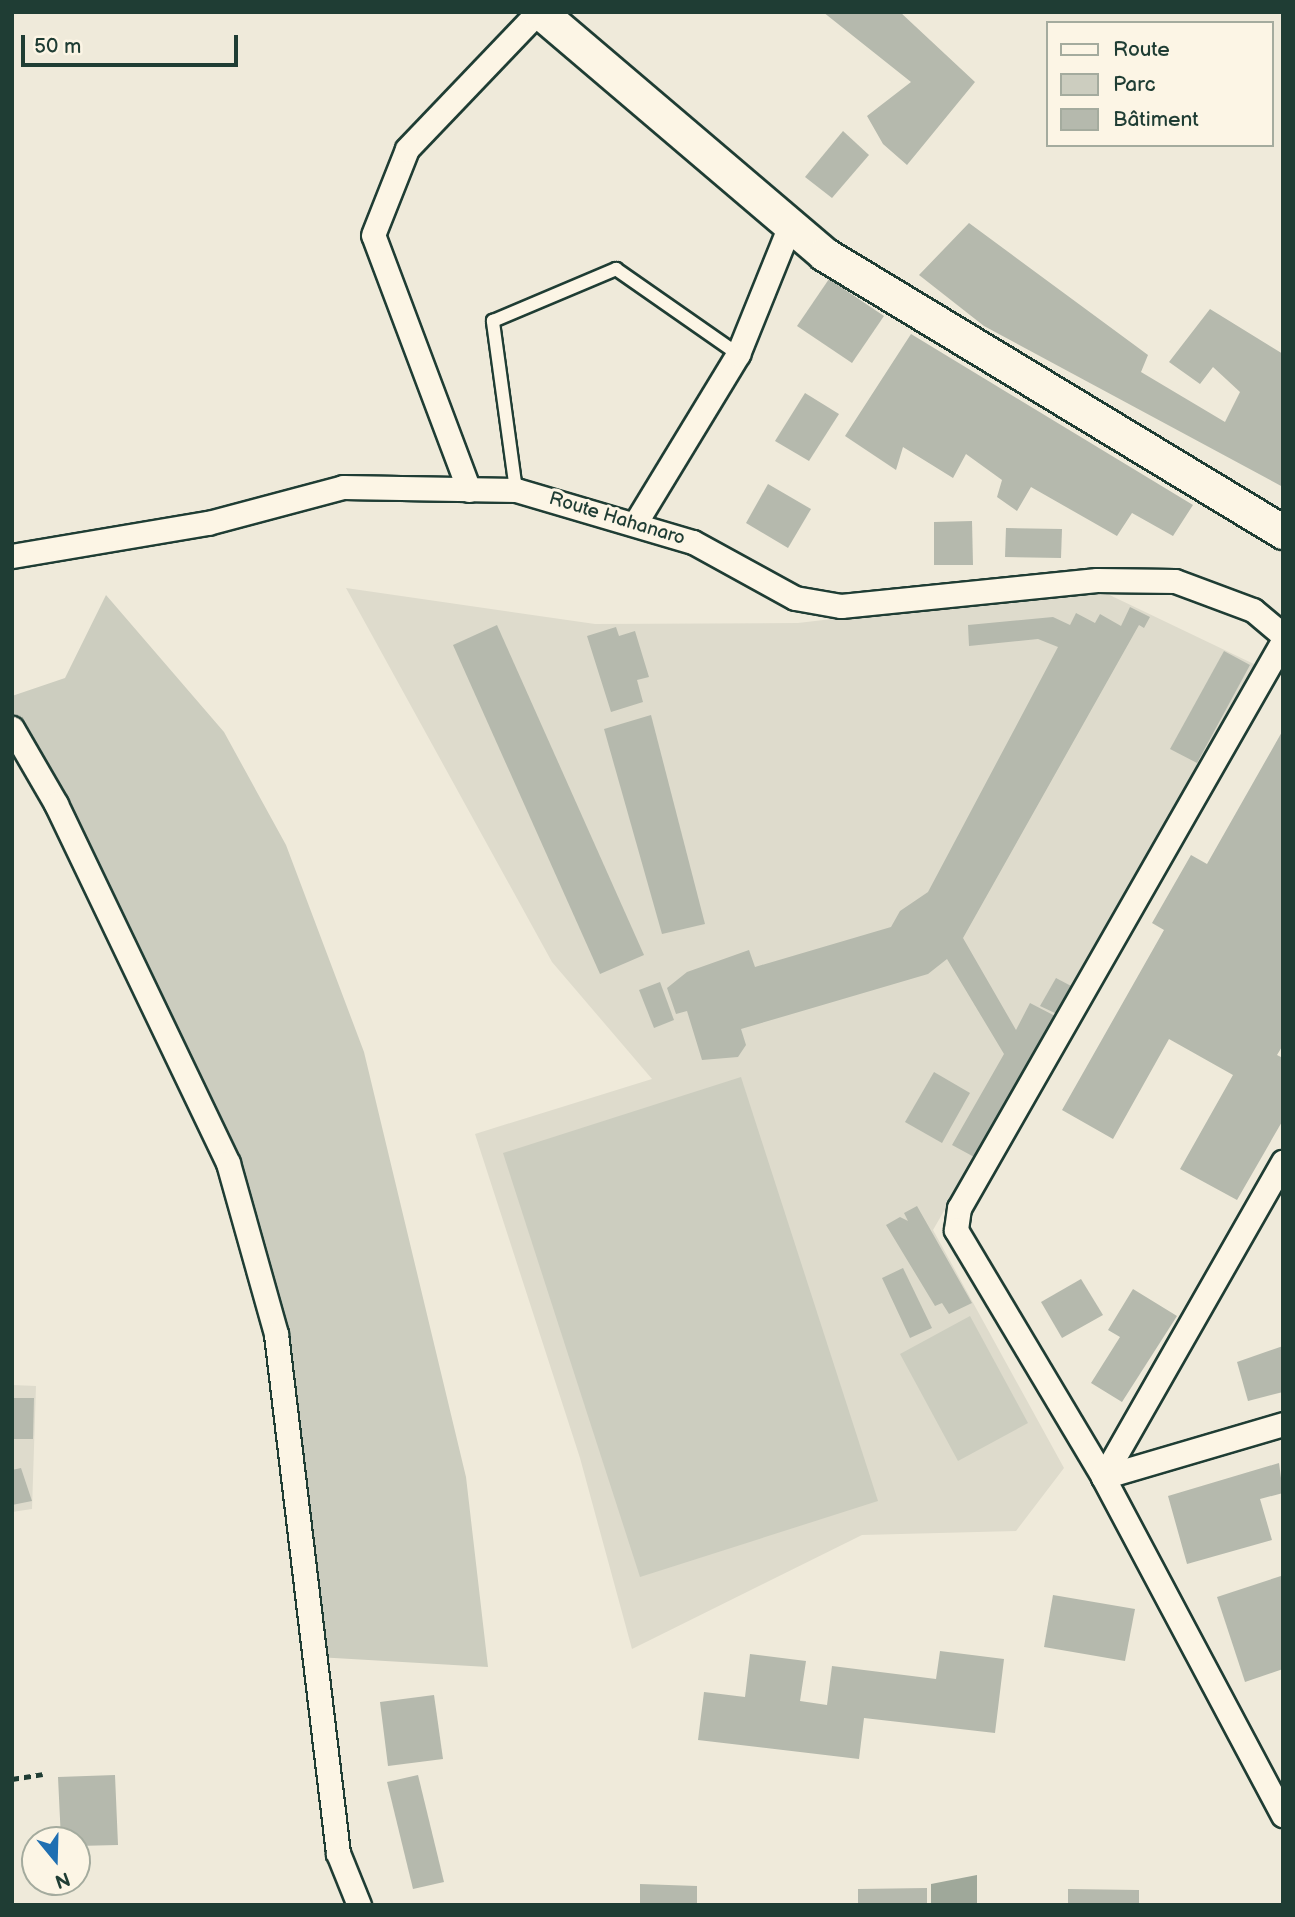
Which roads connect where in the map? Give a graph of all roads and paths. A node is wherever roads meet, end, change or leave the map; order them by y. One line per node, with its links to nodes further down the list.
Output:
1 (539, 12): 2 (main road); 4 (street)
2 (789, 228): 3 (street); 7 (main road)
3 (738, 354): 5 (lane); 6 (street)
4 (469, 490): 5 (street, Route Hahanaro); 8 (street, Route Hahanaro)
5 (516, 490): 6 (street, Route Hahanaro)
6 (636, 522): 9 (street, Route Hahanaro)
7 (1283, 532)
8 (24, 556)
9 (1283, 635)
10 (1283, 641): 14 (street)
11 (12, 728): 18 (street)
12 (1283, 1162): 14 (street)
13 (1283, 1424): 14 (street)
14 (1103, 1476): 17 (street)
15 (43, 1774): 16 (path)
16 (12, 1779)
17 (1283, 1815)
18 (359, 1905)

